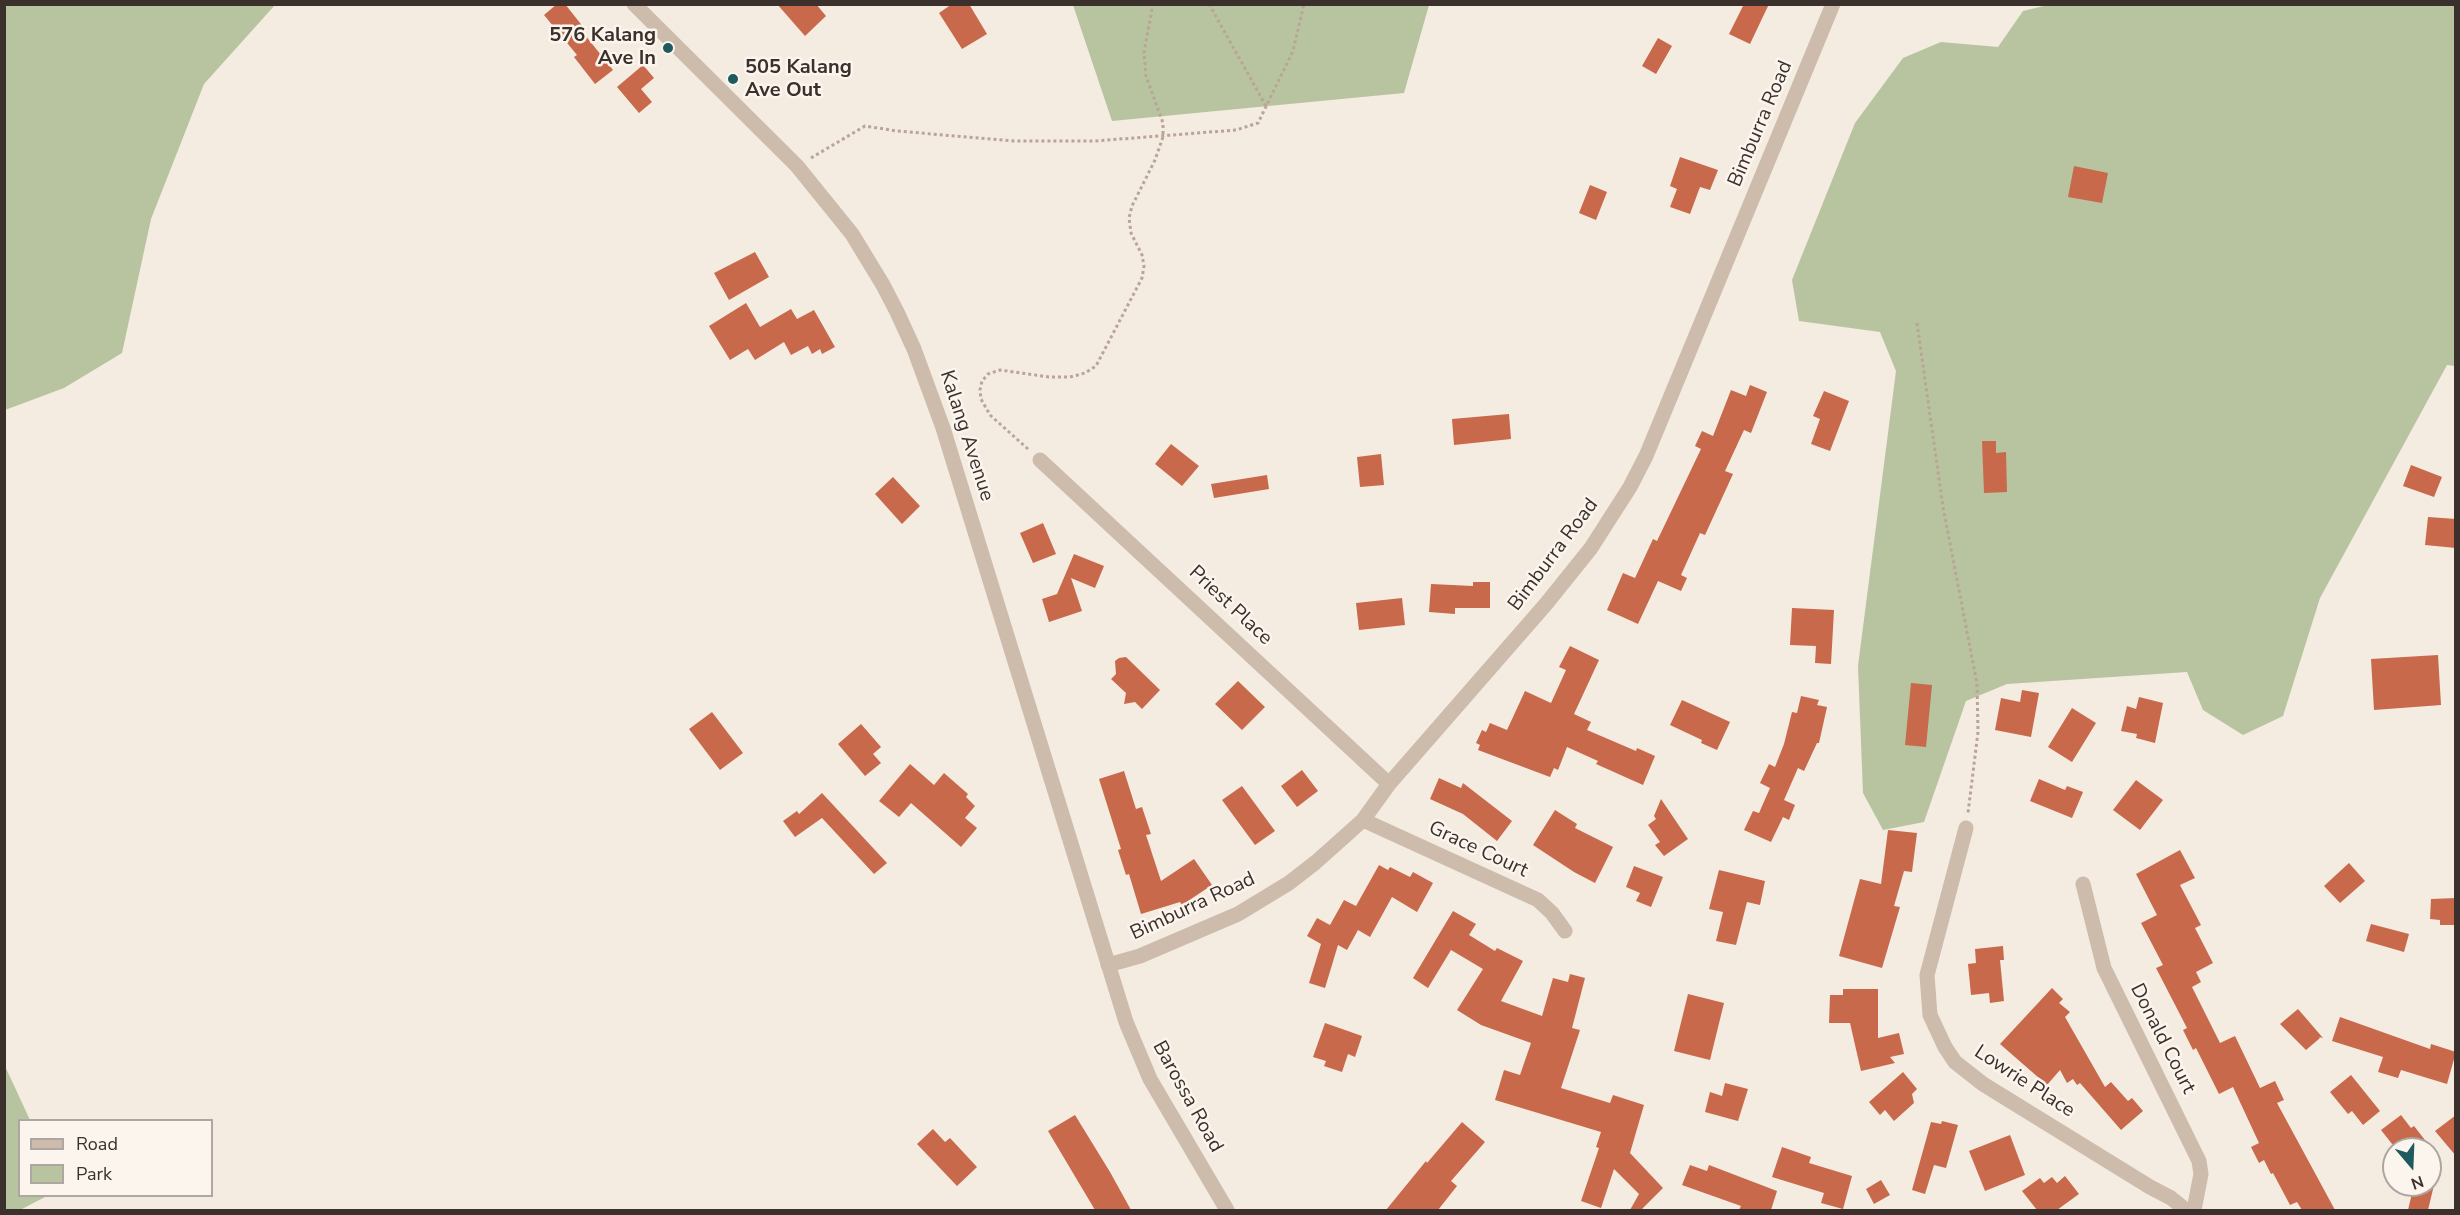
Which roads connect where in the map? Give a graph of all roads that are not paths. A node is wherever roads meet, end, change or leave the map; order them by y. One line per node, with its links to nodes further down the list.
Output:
1 (633, 4): 9 (street, Kalang Avenue)
2 (1833, 4): 4 (street, Bimburra Road)
3 (1040, 460): 4 (street, Priest Place)
4 (1389, 784): 5 (street, Bimburra Road)
5 (1363, 820): 8 (street, Grace Court); 9 (street, Bimburra Road)
6 (1966, 828): 11 (street, Lowrie Place)
7 (2083, 884): 12 (street, Donald Court)
8 (1564, 931)
9 (1108, 965): 10 (street, Barossa Road)
10 (1227, 1210)
11 (2186, 1210)
12 (2194, 1210)

